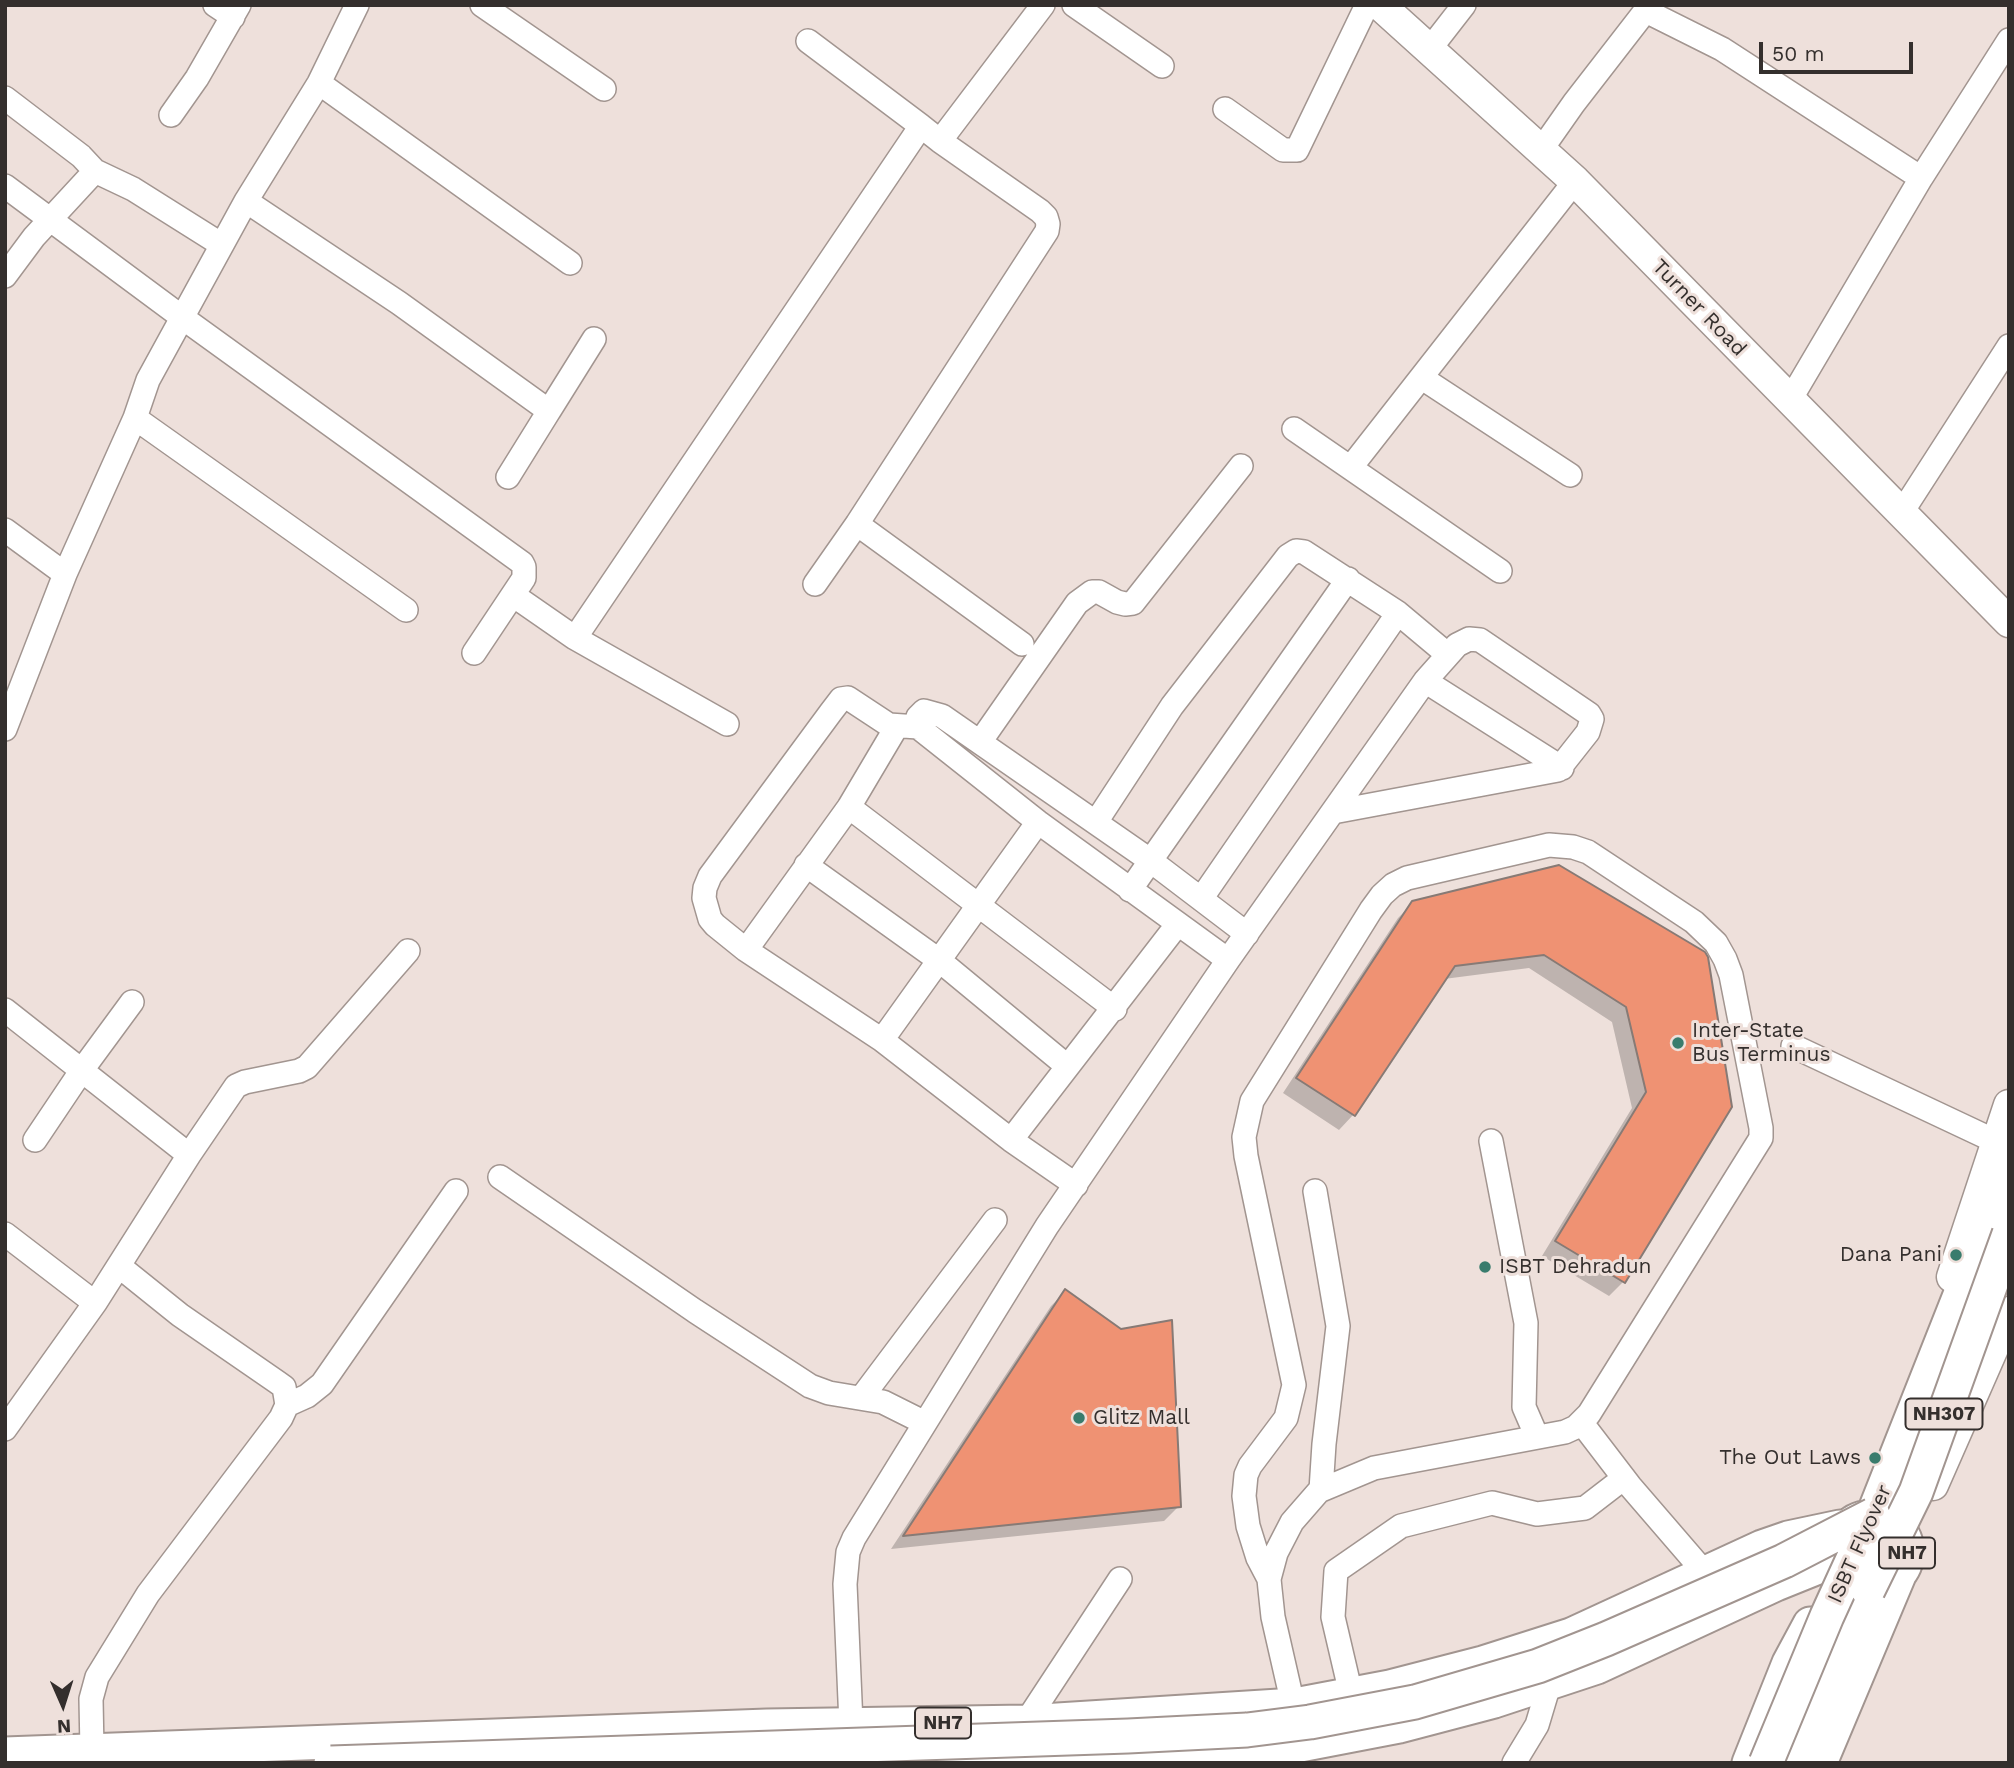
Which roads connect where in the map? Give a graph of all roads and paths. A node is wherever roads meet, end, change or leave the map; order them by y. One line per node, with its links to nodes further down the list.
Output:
1 (357, 5): 14 (street)
2 (482, 5): 15 (street)
3 (1043, 5): 20 (street)
4 (1074, 5): 13 (street)
5 (1367, 5): 17 (street)
6 (1380, 5): 12 (main road, Turner Road)
7 (1464, 5): 12 (street)
8 (1648, 8): 21 (street); 23 (street)
9 (229, 9): 18 (street)
10 (2009, 40): 23 (street)
11 (808, 41): 19 (street)
12 (1429, 50): 21 (main road, Turner Road)
13 (1162, 66)
14 (319, 83): 26 (street); 29 (street)
15 (604, 89)
16 (5, 99): 22 (street)
17 (1225, 109)
18 (171, 115)
19 (920, 126): 20 (street); 54 (street)
20 (940, 141): 44 (street)
21 (1541, 150): 24 (main road, Turner Road)
22 (95, 171): 27 (street); 28 (street)
23 (1921, 178): 35 (street)
24 (1575, 181): 34 (street); 35 (main road, Turner Road)
25 (5, 186): 27 (street)
26 (246, 201): 28 (street); 36 (street)
27 (49, 220): 30 (street); 31 (street)
28 (222, 246): 31 (street)
29 (570, 263)
30 (5, 276)
31 (183, 318): 37 (street); 50 (street)
32 (594, 339): 36 (street)
33 (2009, 346): 43 (street)
34 (1422, 378): 40 (street); 41 (street)
35 (1790, 400): 43 (main road, Turner Road)
36 (549, 411): 42 (street)
37 (135, 418): 47 (street); 51 (street)
38 (1294, 429): 40 (street)
39 (1241, 466): 62 (street)
40 (1351, 467): 46 (street)
41 (1570, 475)
42 (508, 477)
43 (1902, 512): 53 (main road, Turner Road)
44 (857, 524): 49 (street); 55 (street)
45 (5, 530): 47 (street)
46 (1500, 571)
47 (65, 574): 61 (street)
48 (1348, 579): 52 (street); 68 (street); 69 (street)
49 (815, 584)
50 (513, 595): 54 (street); 56 (street)
51 (406, 610)
52 (1398, 613): 57 (street); 72 (street)
53 (2009, 622)
54 (575, 638): 59 (street)
55 (1022, 644)
56 (474, 653)
57 (1447, 654): 58 (street); 63 (street)
58 (1425, 681): 63 (street); 66 (street)
59 (727, 724)
60 (908, 727): 62 (street); 65 (street); 67 (street); 76 (street)
61 (5, 729)
62 (980, 742): 64 (street)
63 (1562, 768): 66 (street)
64 (1040, 783): 67 (street); 68 (street)
65 (849, 807): 70 (street); 73 (street)
66 (1334, 812): 75 (street)
67 (1030, 816): 71 (street); 73 (street)
68 (1096, 822): 69 (street)
69 (1151, 861): 71 (street); 72 (street)
70 (806, 865): 76 (street); 79 (street)
71 (1130, 890): 74 (street)
72 (1201, 899): 75 (street)
73 (979, 907): 79 (street); 81 (street)
74 (1177, 925): 78 (street); 81 (street)
75 (1247, 934): 78 (street)
76 (746, 950): 83 (street)
77 (408, 951): 92 (street)
78 (1228, 960): 94 (street)
79 (940, 961): 83 (street); 85 (street)
80 (132, 1002): 86 (street)
81 (1115, 1009): 85 (street)
82 (5, 1010): 86 (street)
83 (882, 1040): 89 (street)
84 (1793, 1046): 91 (street)
85 (1067, 1066): 89 (street)
86 (82, 1070): 88 (street); 92 (street)
87 (2009, 1105): 91 (main road)
88 (35, 1140)
89 (1011, 1140): 94 (street)
90 (1491, 1141): 108 (street)
91 (2003, 1154): 111 (highway, ISBT Flyover / NH307)
92 (189, 1155): 100 (street)
93 (500, 1177): 103 (street)
94 (1076, 1185): 106 (street)
95 (456, 1191): 104 (street)
96 (1315, 1191): 110 (street)
97 (995, 1220): 103 (street)
98 (5, 1234): 101 (street)
99 (2009, 1234): 131 (highway, ISBT Flyover / NH307, bridge)
100 (119, 1266): 101 (street); 104 (street)
101 (95, 1303): 107 (street)
102 (2009, 1312): 112 (main road)
103 (862, 1397): 106 (street)
104 (286, 1405): 123 (street)
105 (1581, 1422): 108 (street); 109 (street); 116 (street)
106 (925, 1423): 121 (street)
107 (5, 1429)
108 (1538, 1437): 110 (street)
109 (1624, 1478): 114 (street); 118 (street)
110 (1321, 1490): 116 (street)
111 (1859, 1521): 112 (highway, NH7); 113 (highway); 114 (highway, NH7); 126 (highway, bridge); 130 (highway, ISBT Flyover / NH307, bridge)
112 (1903, 1560): 113 (highway, NH7); 132 (highway, NH7)
113 (1839, 1562): 117 (highway, NH7); 129 (highway)
114 (1705, 1573): 118 (highway, NH7)
115 (1120, 1579): 120 (street)
116 (1269, 1579): 119 (street)
117 (1549, 1685): 122 (highway, NH7); 128 (street)
118 (1351, 1694): 119 (highway, NH7)
119 (1295, 1705): 120 (highway, NH7); 122 (street)
120 (1027, 1722): 121 (highway, NH7)
121 (850, 1724): 123 (highway, NH7)
122 (1300, 1745): 125 (highway, NH7)
123 (92, 1751): 124 (highway, NH7)
124 (5, 1754)
125 (1240, 1756): 127 (highway, NH7)
126 (331, 1763)
127 (950, 1763)
128 (1514, 1763)
129 (1749, 1763)
130 (1766, 1763)
131 (1793, 1763)
132 (1820, 1763)

